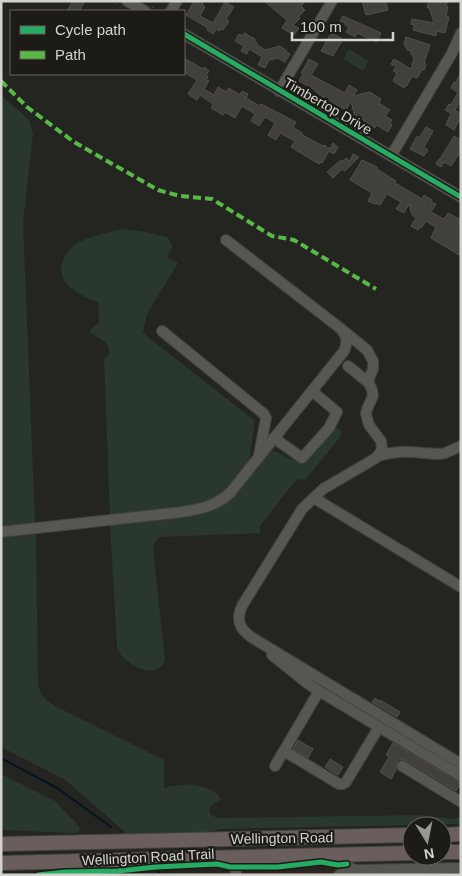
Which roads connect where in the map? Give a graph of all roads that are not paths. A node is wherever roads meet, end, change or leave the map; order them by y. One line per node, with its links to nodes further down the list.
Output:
1 (332, 1): 6 (street)
2 (124, 4): 3 (street)
3 (141, 10)
4 (461, 33): 7 (street)
5 (185, 35): 6 (street, Timbertop Drive)
6 (279, 91): 7 (street, Timbertop Drive)
7 (391, 156): 8 (street, Timbertop Drive)
8 (461, 198)
9 (226, 240): 10 (street)
10 (340, 328): 13 (street); 14 (street)
11 (162, 331): 17 (street)
12 (348, 366): 13 (street)
13 (369, 384): 18 (street)
14 (312, 391): 15 (street); 15 (street)
15 (274, 438): 17 (street)
16 (461, 446): 18 (street)
17 (258, 456): 20 (street)
18 (378, 456): 19 (street)
19 (314, 498): 21 (street); 22 (street)
20 (1, 532)
21 (461, 587)
22 (257, 640): 23 (street); 26 (street)
23 (319, 691): 24 (street); 25 (street)
24 (380, 727): 25 (street); 29 (street)
25 (284, 751): 27 (street)
26 (461, 764)
27 (275, 766)
28 (402, 766): 30 (street)
29 (461, 776)
30 (461, 802)
31 (402, 836): 32 (highway, Wellington Road)
32 (81, 843): 33 (highway, Wellington Road); 39 (highway)
33 (1, 844)
34 (402, 853): 35 (highway, Wellington Road)
35 (339, 854): 36 (highway, Wellington Road); 40 (street)
36 (246, 857): 37 (highway, Wellington Road); 42 (street)
37 (226, 858): 39 (highway, Wellington Road); 42 (street)
38 (4, 864): 39 (highway, Wellington Road)
39 (82, 868)
40 (350, 868): 41 (street); 43 (street)
41 (456, 870)
42 (236, 873)
43 (339, 875)

